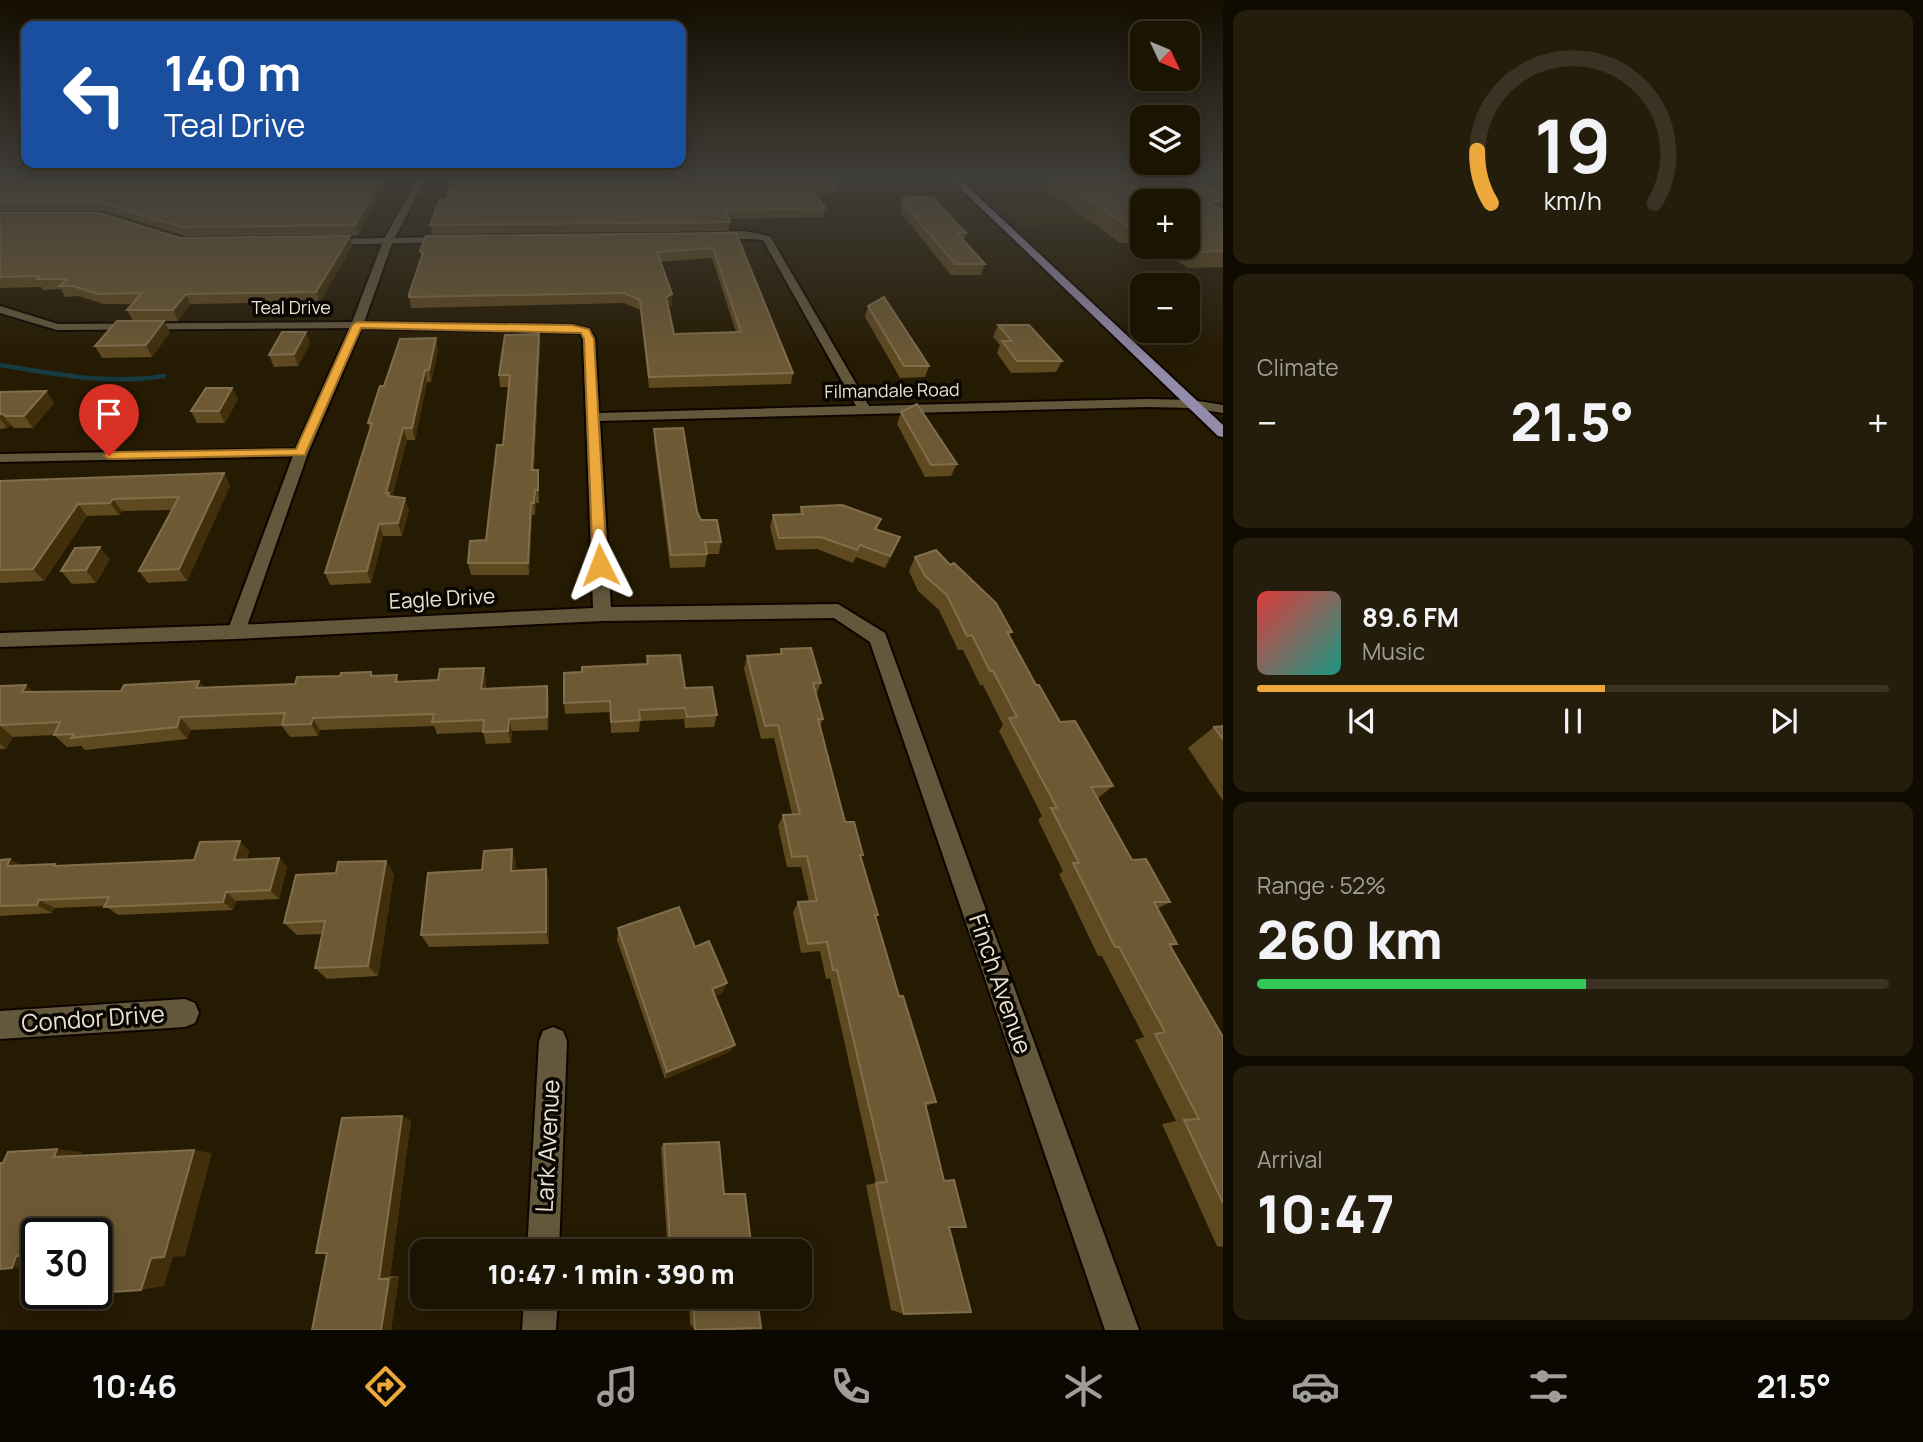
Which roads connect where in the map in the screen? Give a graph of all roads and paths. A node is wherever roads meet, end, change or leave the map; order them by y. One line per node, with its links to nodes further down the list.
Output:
1 (390, 238): 6 (street)
2 (767, 238): 11 (street)
3 (1017, 238): 9 (main road)
4 (467, 240): 6 (street)
5 (309, 242): 6 (street)
6 (388, 242): 8 (street)
7 (0, 309): 8 (street, Teal Drive)
8 (357, 325): 12 (street, Teal Drive); 14 (street)
9 (1192, 404): 10 (street, Filmandale Road); 11 (street, Filmandale Road); 13 (main road)
10 (1223, 409)
11 (865, 411): 12 (street, Filmandale Road)
12 (592, 417): 16 (street)
13 (1223, 433)
14 (301, 453): 15 (street); 17 (street)
15 (0, 458)
16 (602, 614): 17 (street, Eagle Drive); 18 (street, Eagle Drive)
17 (236, 632): 19 (street, Eagle Drive)
18 (878, 638): 26 (street, Finch Avenue)
19 (0, 640)
20 (185, 1013): 21 (street, Condor Drive)
21 (0, 1025)
22 (553, 1041): 23 (street, Lark Avenue)
23 (544, 1239)
24 (540, 1309): 25 (street)
25 (539, 1330)
26 (1122, 1330)

